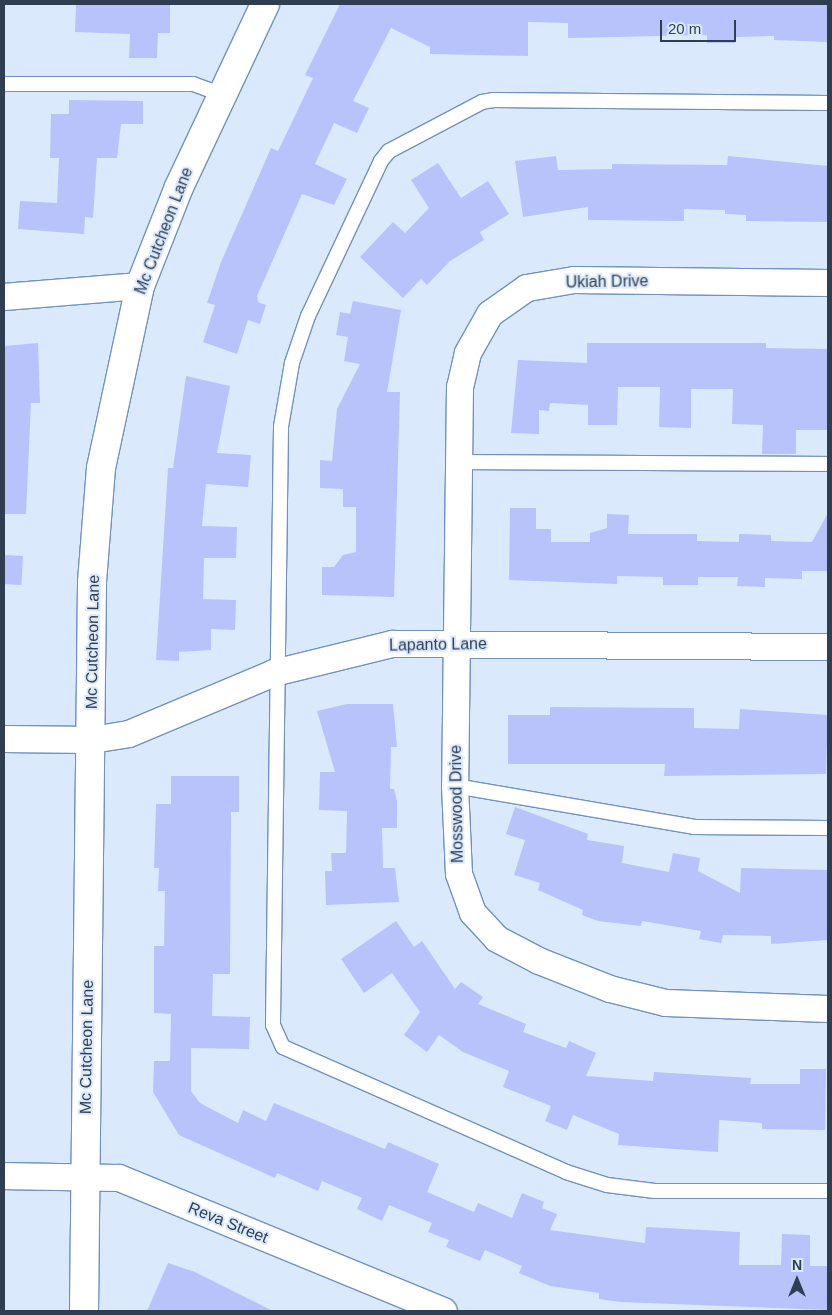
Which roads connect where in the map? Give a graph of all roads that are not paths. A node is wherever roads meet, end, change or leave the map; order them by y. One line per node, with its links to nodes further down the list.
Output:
1 (265, 4): 3 (street, Mc Cutcheon Lane)
2 (4, 84): 3 (lane)
3 (221, 94): 6 (street, Mc Cutcheon Lane)
4 (828, 102): 12 (lane)
5 (828, 283): 8 (street, Ukiah Drive)
6 (140, 286): 7 (street); 14 (street, Mc Cutcheon Lane)
7 (4, 298)
8 (459, 462): 9 (lane); 10 (street, Ukiah Drive)
9 (828, 464)
10 (457, 643): 11 (street, Lapanto Lane); 12 (street, Lapanto Lane); 15 (street, Mosswood Drive)
11 (828, 647)
12 (274, 673): 14 (street, Lapanto Lane); 20 (lane)
13 (4, 739): 14 (street, Lapanto Lane)
14 (92, 740): 19 (street, Mc Cutcheon Lane)
15 (455, 786): 16 (lane); 17 (street, Mosswood Drive)
16 (828, 828)
17 (828, 1010)
18 (4, 1176): 19 (street, Reva Street)
19 (85, 1176): 21 (street, Mc Cutcheon Lane); 22 (street, Reva Street)
20 (828, 1191)
21 (84, 1311)
22 (444, 1311)

